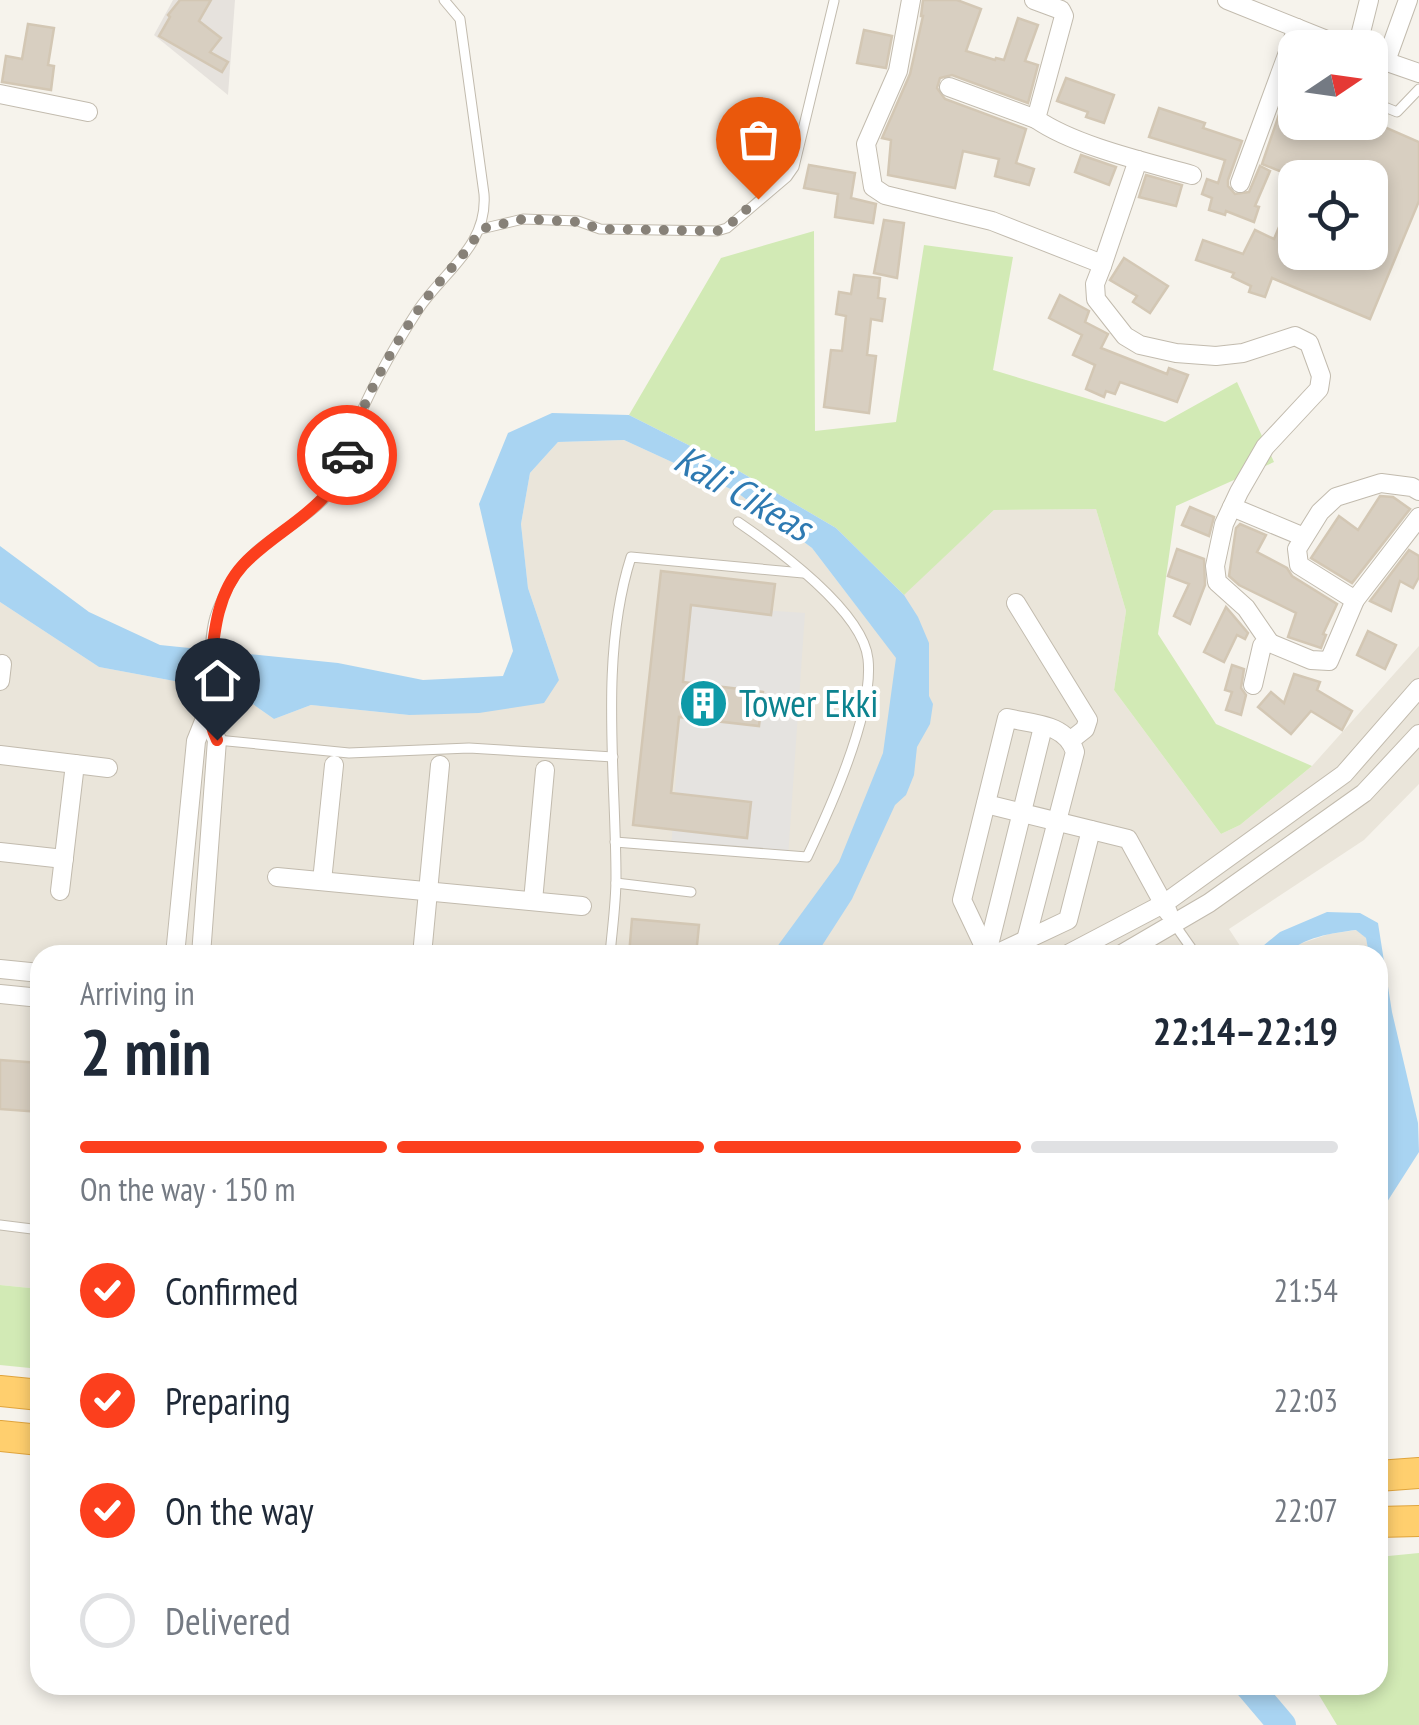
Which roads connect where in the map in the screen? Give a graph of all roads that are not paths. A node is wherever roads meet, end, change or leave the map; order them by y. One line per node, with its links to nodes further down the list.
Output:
1 (444, 0): 23 (lane)
2 (911, 0): 24 (street)
3 (1034, 0): 19 (street)
4 (1369, 0): 10 (street)
5 (1408, 0): 11 (street)
6 (834, 1): 23 (lane)
7 (1237, 2): 8 (street)
8 (1297, 28): 9 (street); 22 (street)
9 (1302, 30)
10 (1362, 30)
11 (1388, 39)
12 (1388, 62): 13 (street)
13 (1419, 73)
14 (949, 87): 19 (street)
15 (1419, 89): 17 (lane)
16 (0, 94): 18 (street)
17 (1388, 108)
18 (88, 112)
19 (1036, 120): 20 (street)
20 (1138, 160): 21 (street); 24 (street)
21 (1192, 175)
22 (1240, 184)
23 (481, 229): 36 (lane)
24 (1102, 266): 26 (street)
25 (1419, 491): 29 (street)
26 (1232, 507): 29 (street); 33 (street)
27 (1419, 517): 31 (street)
28 (738, 522): 30 (lane)
29 (1304, 537): 31 (street)
30 (805, 573): 42 (lane); 54 (lane)
31 (1355, 600): 33 (street)
32 (1016, 603): 40 (street)
33 (1270, 643): 34 (street)
34 (1253, 685)
35 (1419, 688): 48 (street)
36 (206, 712): 39 (street); 68 (street)
37 (1043, 727): 40 (street); 50 (street); 51 (street)
38 (1419, 734): 49 (street)
39 (217, 740): 42 (lane); 69 (street)
40 (1072, 740): 52 (street)
41 (0, 755): 43 (street)
42 (613, 757): 54 (lane)
43 (75, 764): 46 (street); 56 (street)
44 (334, 765): 58 (street)
45 (440, 765): 61 (street)
46 (108, 768)
47 (544, 770): 63 (street)
48 (1344, 774): 49 (street); 64 (street)
49 (1364, 793): 66 (street)
50 (986, 804): 51 (street); 72 (street)
51 (1022, 812): 52 (street); 73 (street)
52 (1056, 821): 53 (street); 67 (street)
53 (1091, 830): 64 (street); 67 (street)
54 (615, 842): 59 (lane)
55 (0, 852): 56 (street)
56 (64, 859): 60 (street)
57 (277, 877): 58 (street)
58 (322, 881): 61 (street)
59 (616, 883): 62 (lane); 71 (lane)
60 (60, 891)
61 (428, 891): 63 (street); 70 (street)
62 (691, 892)
63 (532, 901): 65 (street)
64 (1164, 904): 66 (street); 75 (street)
65 (582, 906)
66 (1175, 925): 76 (street); 77 (lane)
67 (1026, 940): 74 (street)
68 (175, 945)
69 (202, 945)
70 (423, 945)
71 (611, 945)
72 (984, 945)
73 (991, 945)
74 (1013, 945)
75 (1089, 945)
76 (1138, 945)
77 (1188, 945)
78 (0, 969): 79 (street)
79 (30, 972)
80 (0, 994): 81 (street)
81 (30, 997)
82 (0, 1226): 83 (lane)
83 (30, 1229)
84 (0, 1391): 85 (highway)
85 (30, 1394)
86 (0, 1436): 87 (highway)
87 (30, 1439)
88 (1419, 1473): 89 (highway)
89 (1388, 1475)
90 (1419, 1520): 91 (highway)
91 (1388, 1522)

